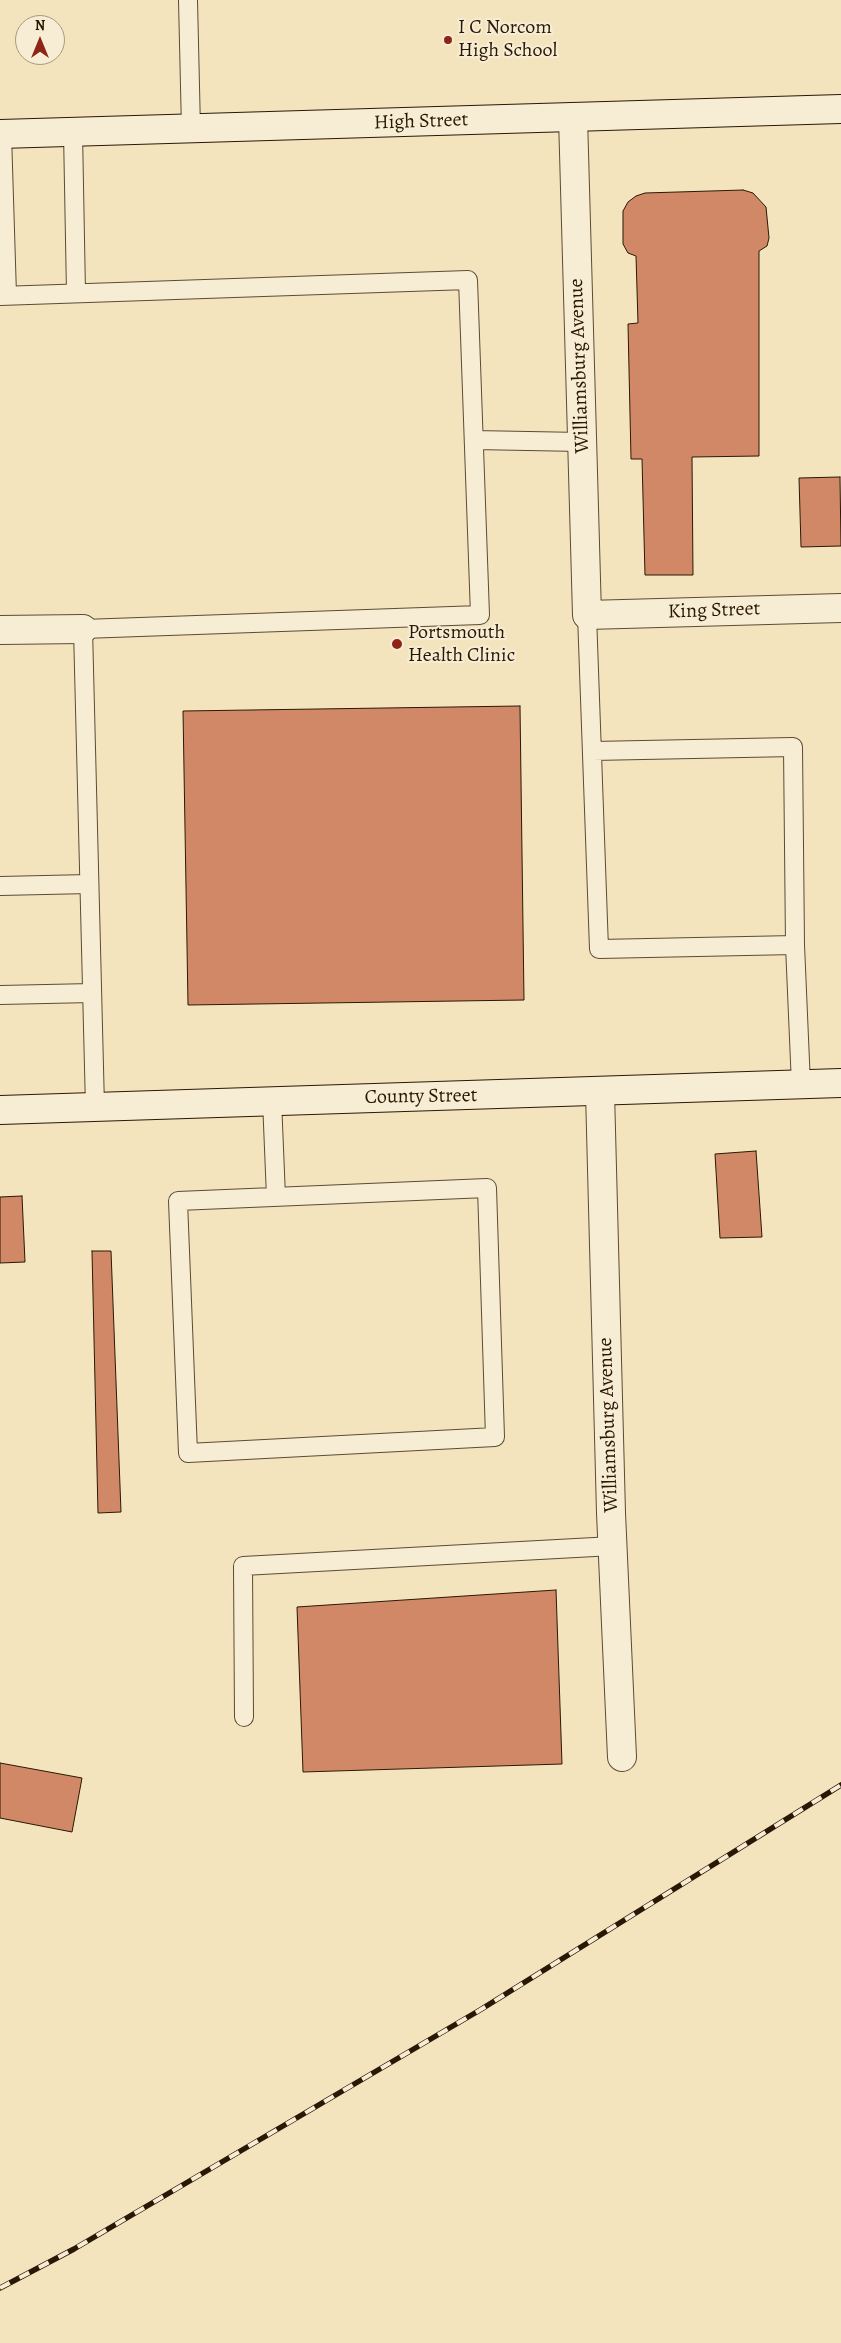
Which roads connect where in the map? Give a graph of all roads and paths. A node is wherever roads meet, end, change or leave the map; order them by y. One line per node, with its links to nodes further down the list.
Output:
1 (188, 0): 4 (lane)
2 (841, 109): 3 (street, High Street)
3 (572, 117): 4 (street, High Street); 10 (street, Williamsburg Avenue)
4 (191, 129): 5 (street, High Street)
5 (73, 132): 6 (street, High Street); 7 (lane)
6 (1, 134): 8 (lane)
7 (76, 293): 8 (lane); 9 (lane)
8 (3, 296)
9 (474, 440): 10 (lane); 13 (lane)
10 (582, 442): 12 (street, Williamsburg Avenue)
11 (841, 608): 12 (street, King Street)
12 (586, 615): 15 (lane)
13 (83, 628): 14 (street); 16 (lane)
14 (0, 630)
15 (592, 750): 18 (lane); 18 (lane)
16 (89, 884): 17 (lane); 19 (lane)
17 (0, 886)
18 (795, 945): 22 (lane)
19 (92, 993): 20 (lane); 25 (lane)
20 (0, 995)
21 (841, 1083): 22 (street, County Street)
22 (801, 1085): 23 (street, County Street)
23 (600, 1092): 24 (street, County Street); 28 (street, Williamsburg Avenue)
24 (272, 1100): 25 (street, County Street); 27 (lane)
25 (95, 1107): 26 (street, County Street)
26 (0, 1110)
27 (276, 1197): 27 (lane)
28 (612, 1546): 29 (lane); 30 (street, Williamsburg Avenue)
29 (244, 1717)
30 (622, 1757)

